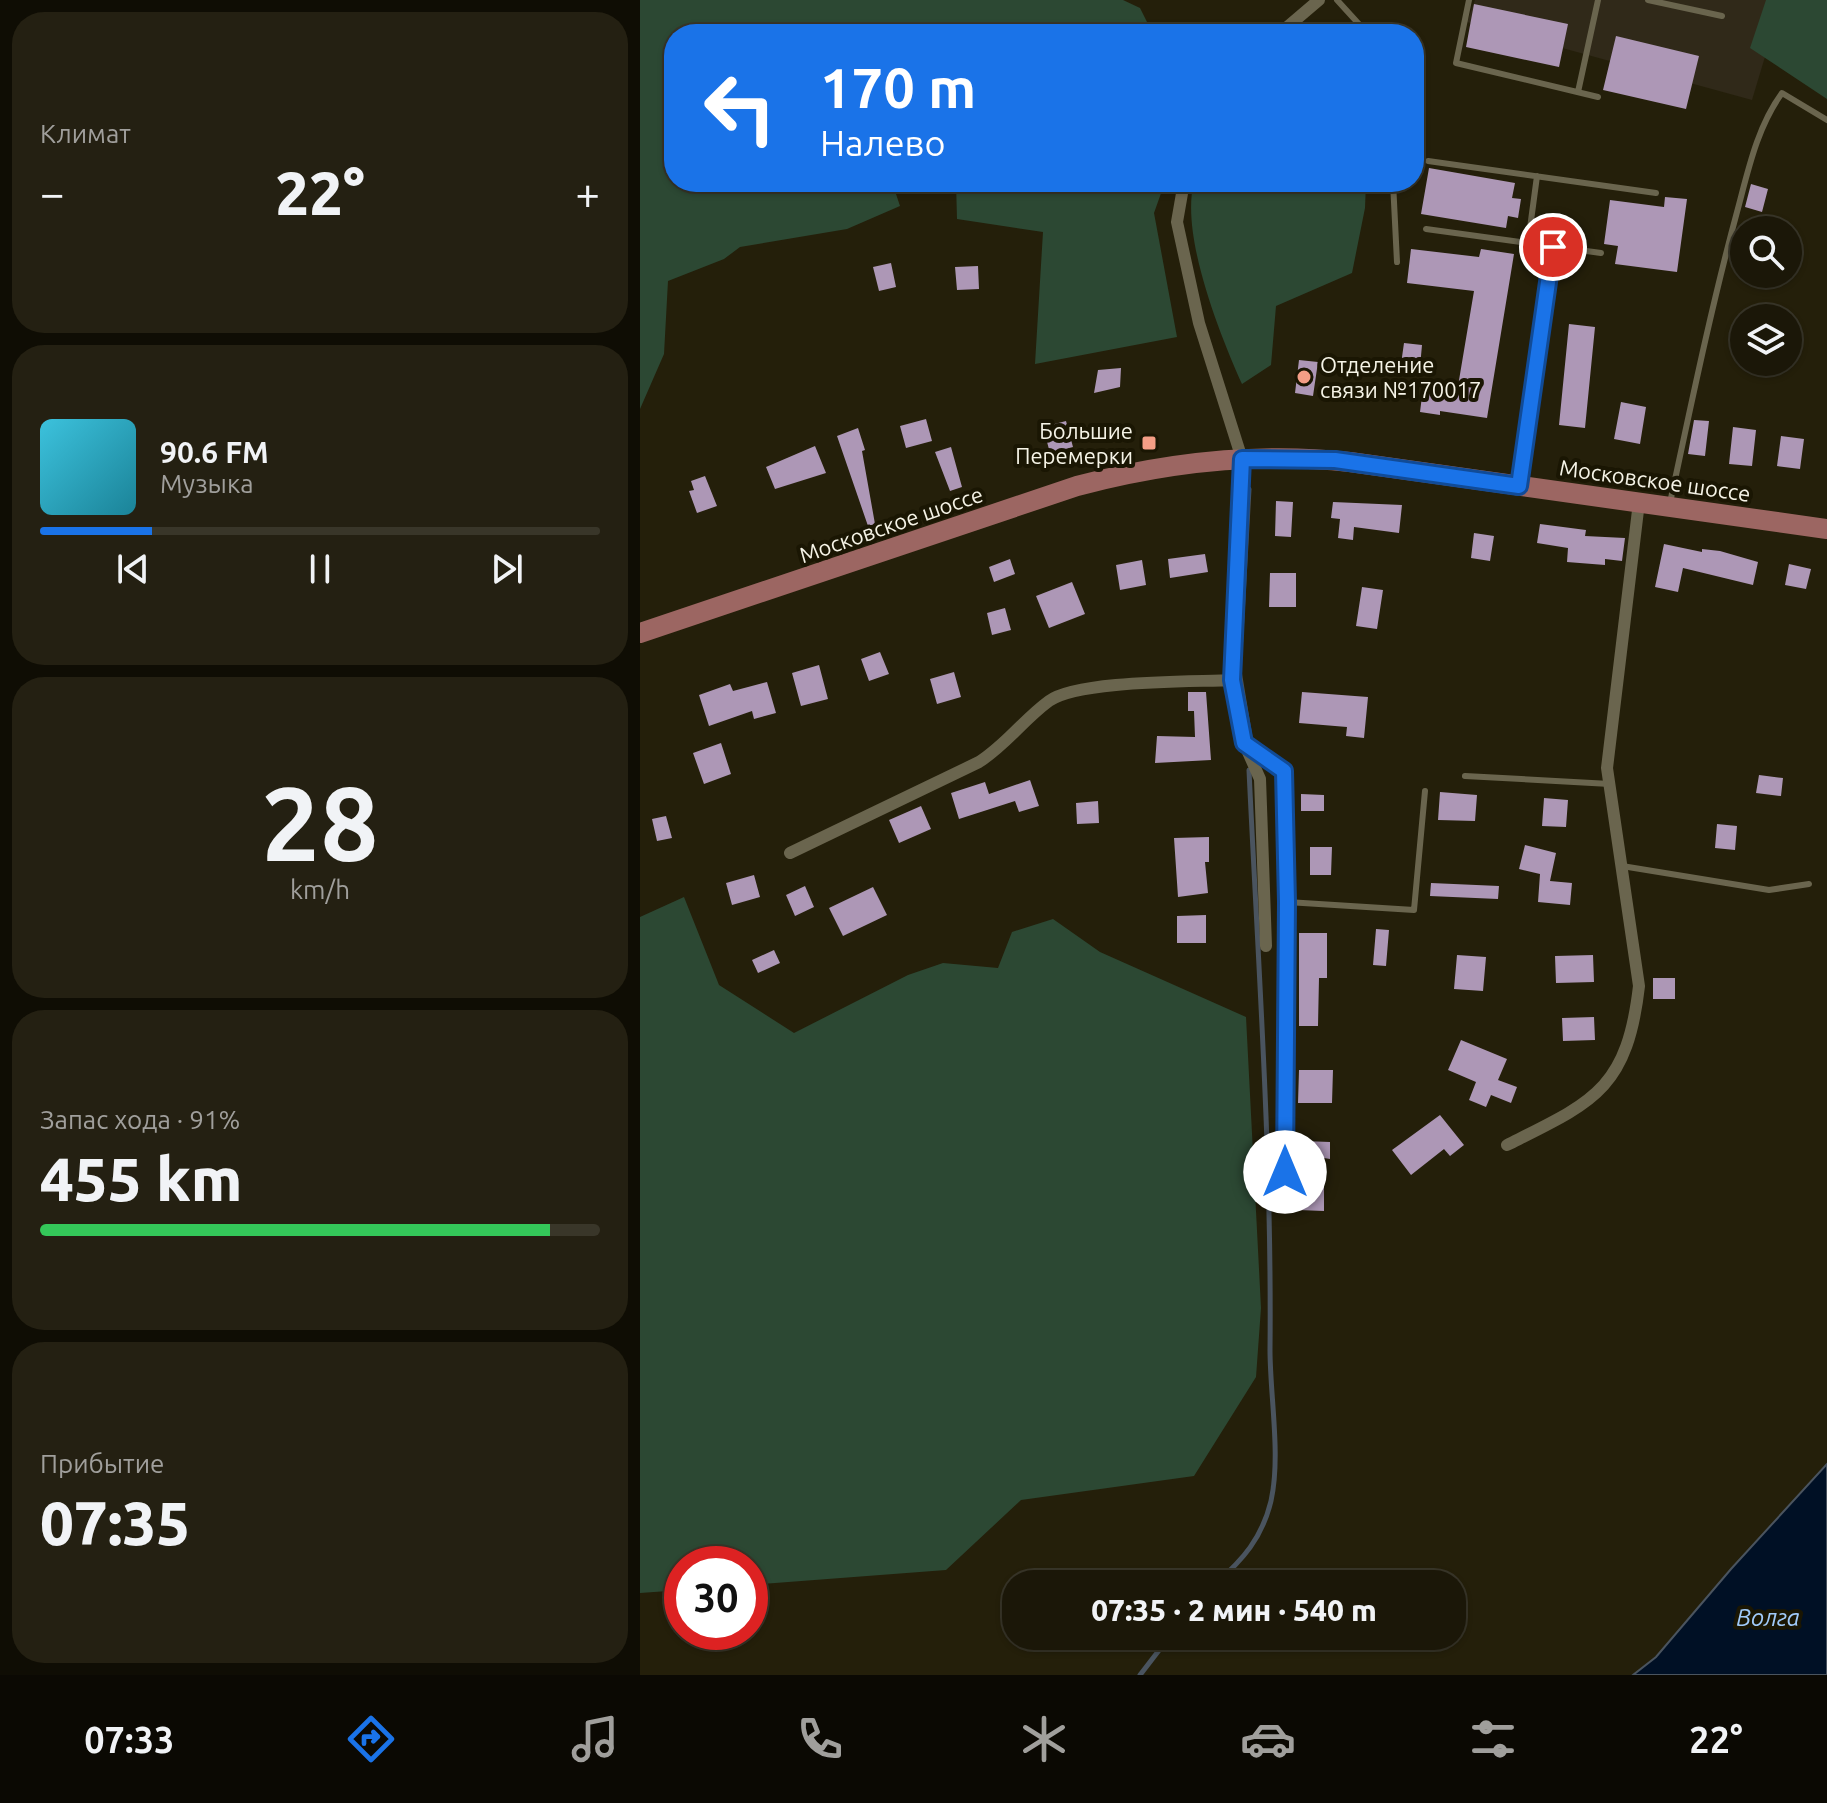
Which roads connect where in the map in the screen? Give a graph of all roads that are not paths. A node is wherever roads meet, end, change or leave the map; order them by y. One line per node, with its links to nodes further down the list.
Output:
1 (1319, 0): 7 (street)
2 (1337, 0): 8 (lane)
3 (1469, 0): 9 (lane)
4 (1598, 0): 9 (lane)
5 (1648, 0): 6 (lane)
6 (1722, 16)
7 (1291, 24)
8 (1359, 24)
9 (1578, 92): 10 (lane)
10 (1598, 97)
11 (1827, 120): 25 (lane)
12 (1428, 161): 13 (lane)
13 (1537, 176): 16 (lane); 18 (lane)
14 (1182, 192): 22 (street)
15 (1394, 192): 21 (lane)
16 (1656, 193)
17 (1426, 229): 18 (lane)
18 (1528, 243): 19 (lane)
19 (1553, 247): 20 (lane); 23 (lane)
20 (1601, 253)
21 (1397, 262)
22 (1242, 459): 23 (main road, Московское шоссе); 27 (main road, Московское шоссе); 28 (street)
23 (1519, 486): 24 (main road, Московское шоссе)
24 (1639, 502): 25 (main road, Московское шоссе); 31 (street)
25 (1669, 506): 26 (main road, Московское шоссе)
26 (1827, 529)
27 (640, 633)
28 (1232, 680): 29 (street); 33 (street)
29 (1244, 743): 36 (street); 37 (street)
30 (1465, 776): 31 (lane)
31 (1610, 784): 34 (street)
32 (1425, 791): 36 (lane)
33 (790, 853)
34 (1622, 866): 35 (lane); 38 (street)
35 (1809, 884)
36 (1287, 902): 39 (street)
37 (1266, 946)
38 (1507, 1145)
39 (1285, 1172)

